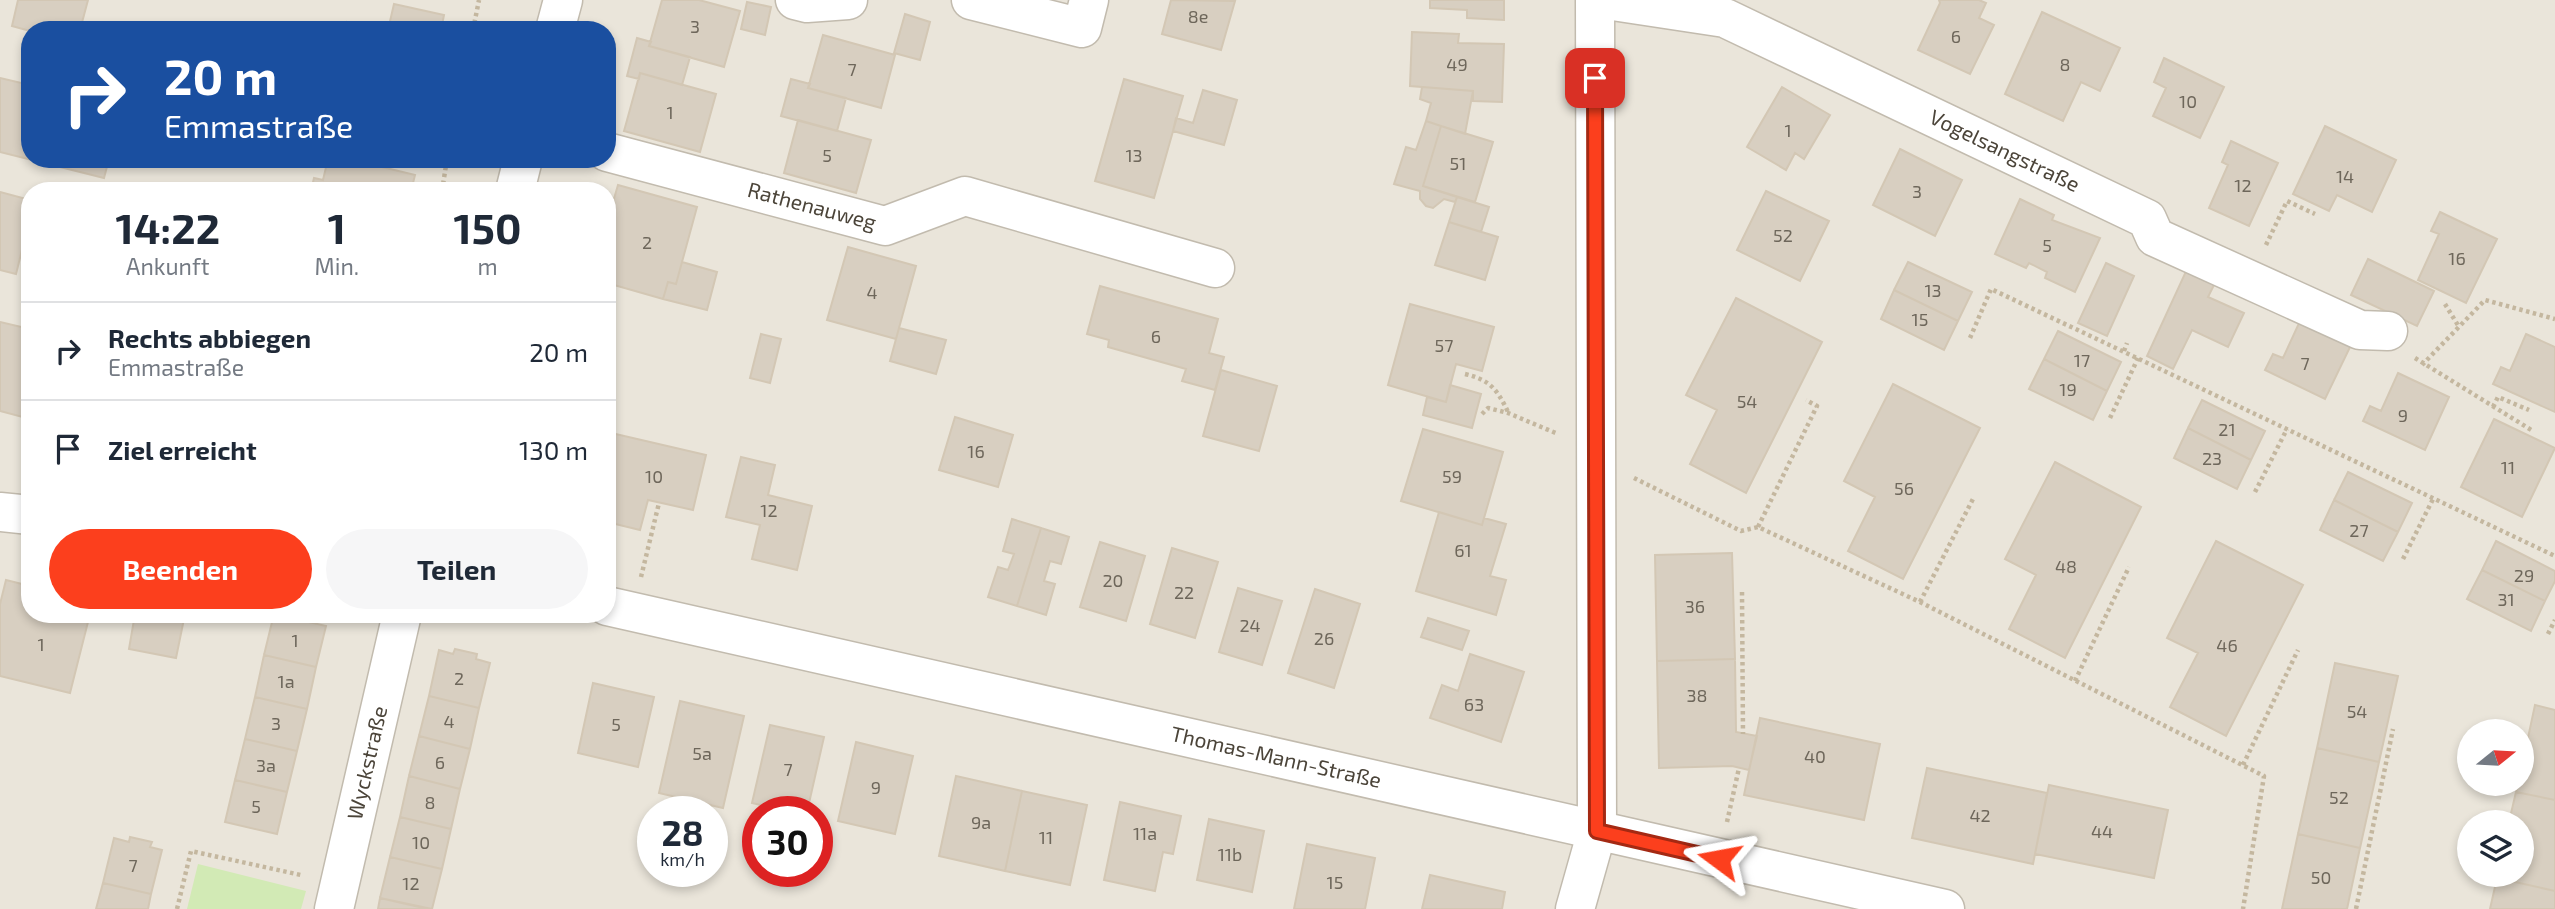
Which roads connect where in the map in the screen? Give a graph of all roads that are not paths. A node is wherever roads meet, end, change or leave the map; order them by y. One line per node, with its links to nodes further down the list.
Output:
1 (563, 0): 8 (street)
2 (795, 0): 3 (street)
3 (848, 0)
4 (971, 0): 5 (street)
5 (1089, 0)
6 (1595, 0): 16 (street)
7 (1606, 0): 11 (street, Vogelsangstraße)
8 (557, 21)
9 (616, 154): 10 (street, Rathenauweg)
10 (1215, 268)
11 (2388, 331)
12 (0, 512): 13 (street)
13 (21, 514)
14 (620, 609): 16 (street, Thomas-Mann-Straße)
15 (400, 623): 17 (street, Wyckstraße)
16 (1597, 831): 18 (street); 19 (street, Thomas-Mann-Straße)
17 (337, 896)
18 (1575, 909)
19 (1945, 909)

